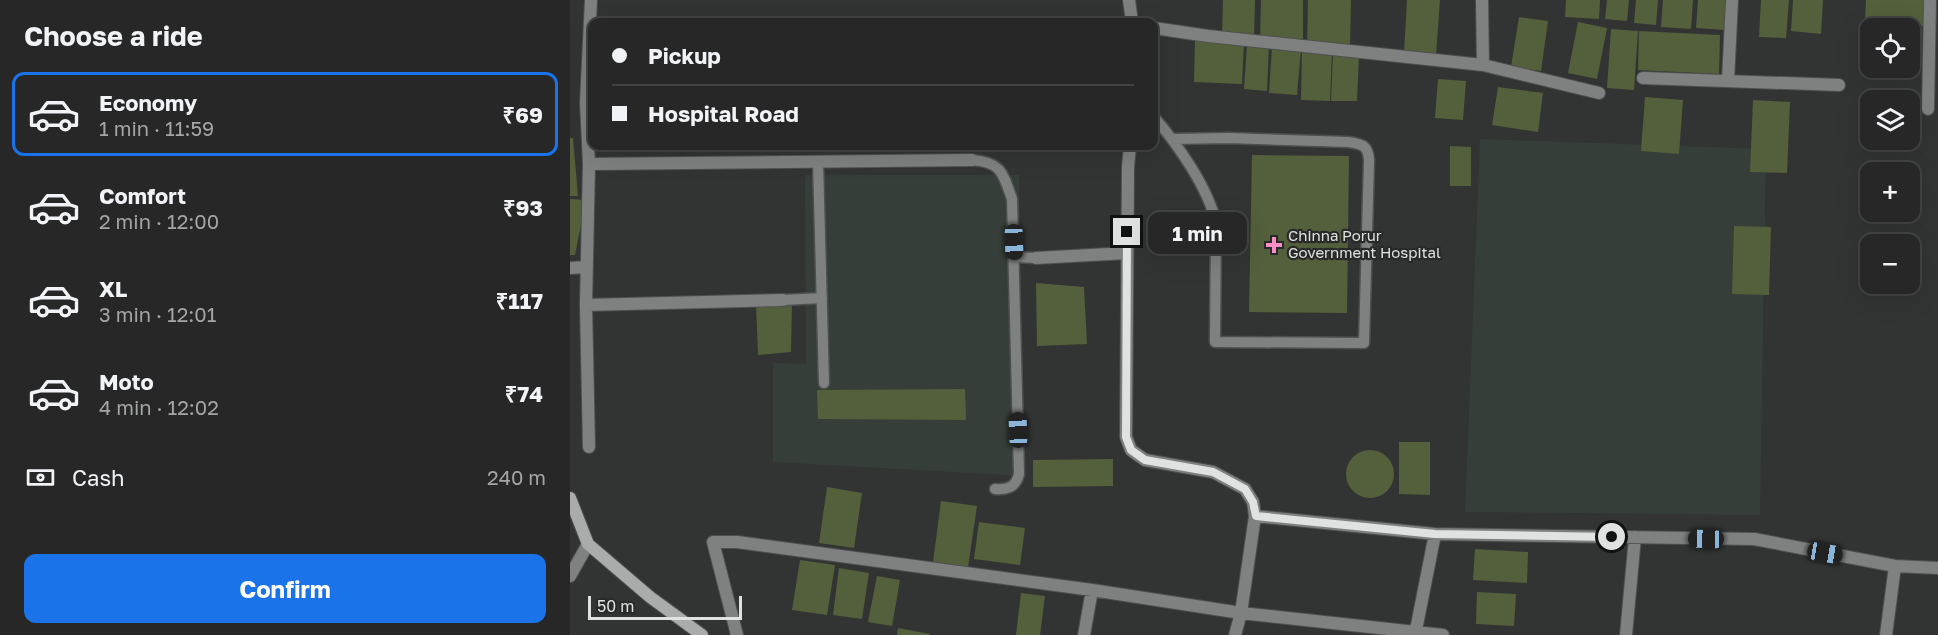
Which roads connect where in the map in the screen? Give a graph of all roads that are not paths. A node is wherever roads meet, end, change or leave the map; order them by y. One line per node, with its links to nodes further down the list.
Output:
1 (591, 0): 6 (street)
2 (1129, 0): 7 (street)
3 (1482, 0): 11 (street)
4 (1732, 0): 13 (street)
5 (1930, 0): 9 (street)
6 (590, 18)
7 (1131, 18)
8 (1158, 29): 11 (street)
9 (1933, 60): 16 (street)
10 (588, 62): 19 (street)
11 (1483, 65): 15 (street)
12 (1643, 78): 13 (street)
13 (1728, 81): 14 (street)
14 (1839, 85)
15 (1599, 93)
16 (1928, 109)
17 (1158, 122): 18 (lane)
18 (1173, 139): 18 (lane)
19 (588, 144)
20 (588, 150): 24 (street)
21 (1130, 150): 25 (street)
22 (972, 160): 23 (street); 26 (lane)
23 (818, 162): 24 (street); 30 (lane)
24 (589, 164): 28 (street)
25 (1127, 253): 27 (street); 37 (street)
26 (1014, 256): 27 (lane); 35 (lane)
27 (1036, 258)
28 (587, 267): 29 (street); 32 (street)
29 (570, 268)
30 (822, 298): 31 (lane); 33 (lane)
31 (783, 300): 32 (street)
32 (586, 305): 34 (street)
33 (824, 382)
34 (589, 447)
35 (995, 489)
36 (570, 498): 40 (street)
37 (1256, 516): 38 (street); 45 (street)
38 (1435, 534): 39 (street); 46 (street)
39 (1635, 537): 41 (street); 52 (street)
40 (588, 544): 43 (street); 47 (street)
41 (1895, 566): 42 (street); 53 (street)
42 (1938, 568)
43 (570, 576)
44 (1092, 590): 45 (street); 48 (street); 49 (street)
45 (1241, 613): 46 (street); 50 (street)
46 (1415, 634): 51 (street)
47 (702, 635)
48 (737, 635)
49 (1084, 635)
50 (1235, 635)
51 (1443, 635)
52 (1626, 635)
53 (1886, 635)

